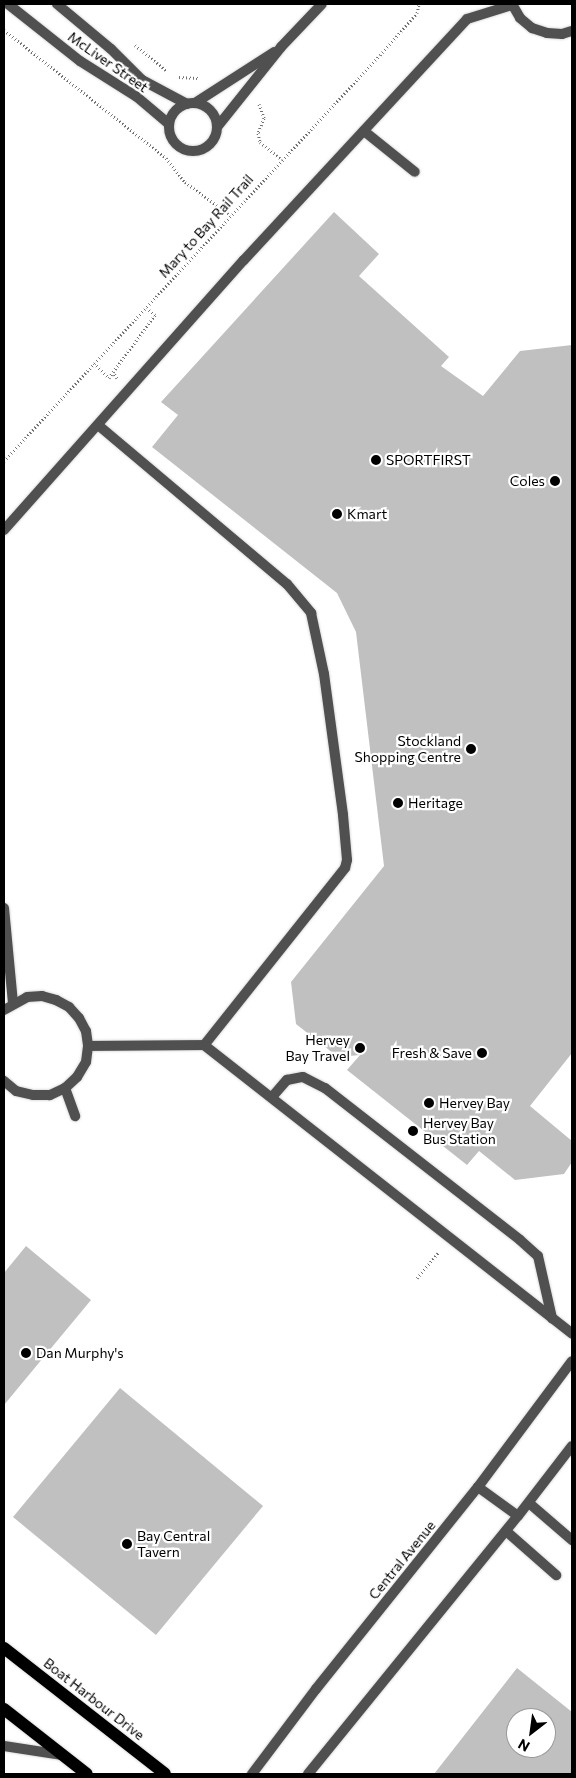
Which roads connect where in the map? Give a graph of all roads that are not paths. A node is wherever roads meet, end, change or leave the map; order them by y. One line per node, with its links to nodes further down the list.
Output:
1 (8, 4): 8 (street, McLiver Street)
2 (57, 4): 7 (street, McLiver Street)
3 (322, 4): 6 (street)
4 (512, 4): 5 (street); 10 (street)
5 (572, 31)
6 (281, 47): 7 (street); 9 (street)
7 (191, 104): 8 (street); 9 (street)
8 (169, 124): 9 (street)
9 (218, 126)
10 (364, 131): 11 (street); 12 (street)
11 (415, 172)
12 (98, 424): 13 (street); 17 (street)
13 (4, 530)
14 (4, 908): 15 (street)
15 (13, 1003): 16 (street); 18 (street)
16 (4, 1010)
17 (204, 1045): 18 (street); 21 (street)
18 (88, 1046): 20 (street)
19 (4, 1081): 20 (street)
20 (65, 1088): 22 (street)
21 (272, 1097): 23 (street); 23 (street)
22 (75, 1116)
23 (552, 1318): 24 (street)
24 (572, 1334)
25 (572, 1361): 27 (street, Central Avenue)
26 (572, 1446): 28 (street)
27 (478, 1488): 29 (street); 39 (street, Central Avenue)
28 (529, 1503): 29 (street); 31 (street)
29 (518, 1516): 30 (street)
30 (506, 1531): 32 (street); 40 (street)
31 (572, 1540)
32 (556, 1575)
33 (4, 1648): 38 (main road, Boat Harbour Drive)
34 (4, 1709): 36 (main road)
35 (4, 1746): 36 (street)
36 (62, 1755): 37 (main road)
37 (87, 1774)
38 (165, 1774)
39 (252, 1774)
40 (308, 1774)

